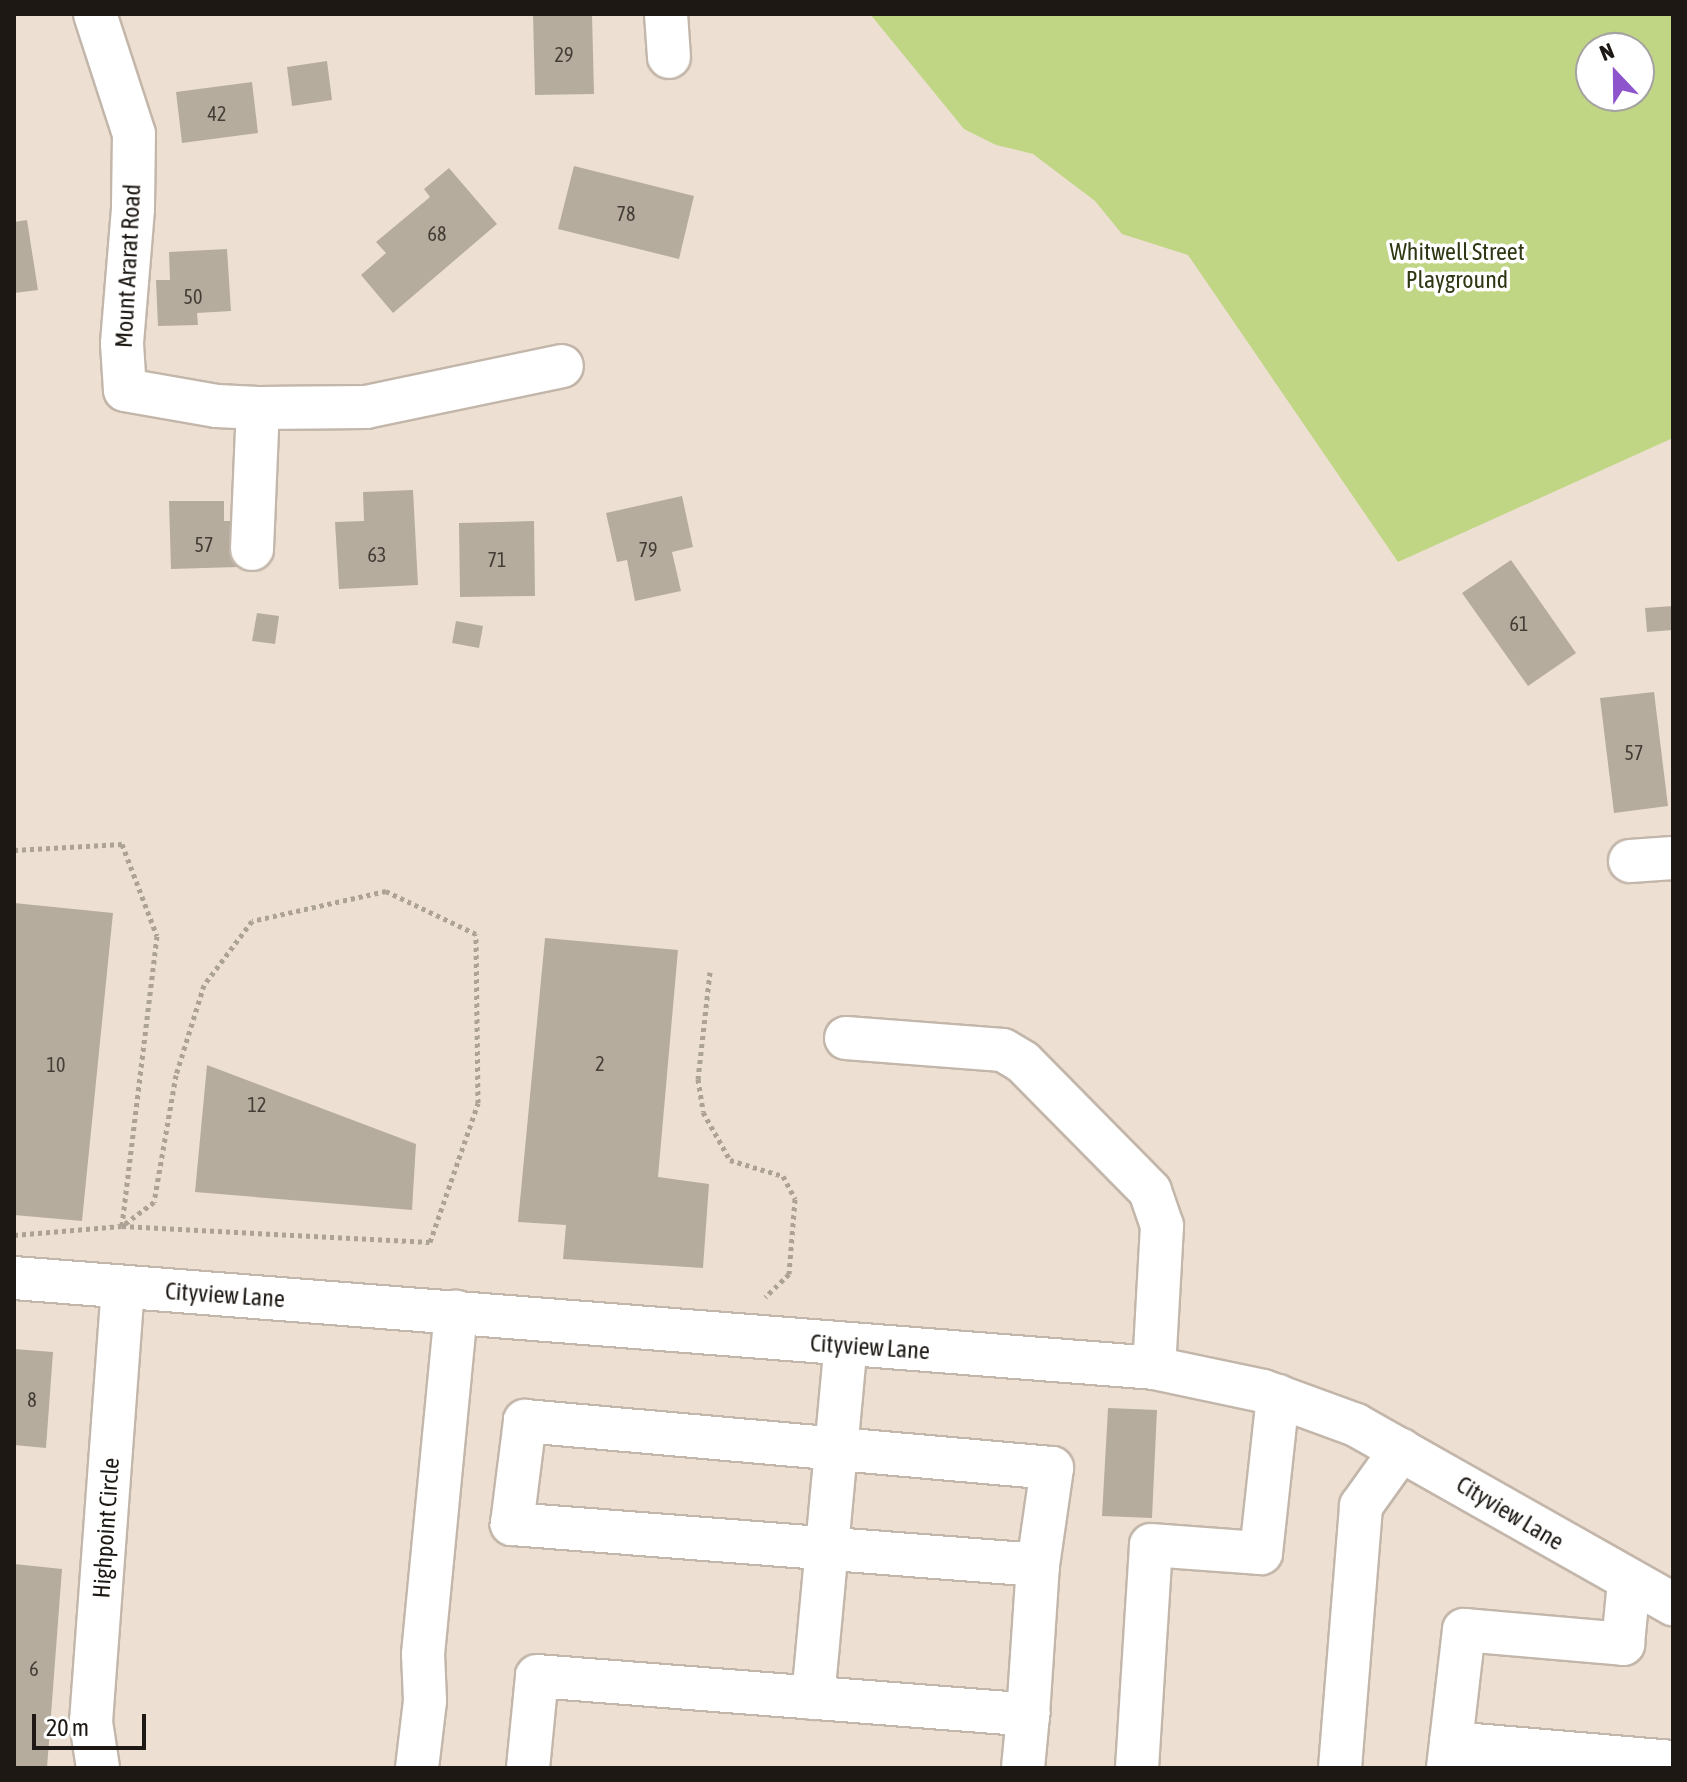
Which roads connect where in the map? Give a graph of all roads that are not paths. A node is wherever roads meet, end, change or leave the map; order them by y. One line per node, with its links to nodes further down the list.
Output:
1 (95, 14): 5 (street, Mount Ararat Road)
2 (666, 14): 3 (street)
3 (669, 57)
4 (562, 366): 5 (street)
5 (258, 408): 6 (street)
6 (252, 549)
7 (1673, 858): 8 (street)
8 (1630, 861)
9 (846, 1038): 14 (street)
10 (14, 1278): 11 (street, Cityview Lane)
11 (123, 1287): 12 (street, Cityview Lane); 26 (street, Highpoint Circle)
12 (456, 1312): 13 (street, Cityview Lane); 27 (street)
13 (846, 1345): 14 (street, Cityview Lane); 16 (street)
14 (1154, 1368): 15 (street, Cityview Lane)
15 (1278, 1396): 17 (street, Cityview Lane); 30 (street)
16 (838, 1448): 18 (street); 18 (street); 19 (street)
17 (1401, 1450): 20 (street, Cityview Lane); 31 (street)
18 (828, 1549): 19 (street); 22 (street)
19 (1038, 1565): 23 (street)
20 (1629, 1582): 21 (street, Cityview Lane); 24 (street)
21 (1673, 1604)
22 (813, 1698): 23 (street); 28 (street)
23 (1028, 1715): 29 (street)
24 (1449, 1755): 25 (street)
25 (1673, 1762)
26 (98, 1768)
27 (417, 1768)
28 (528, 1768)
29 (1023, 1768)
30 (1137, 1768)
31 (1340, 1768)

